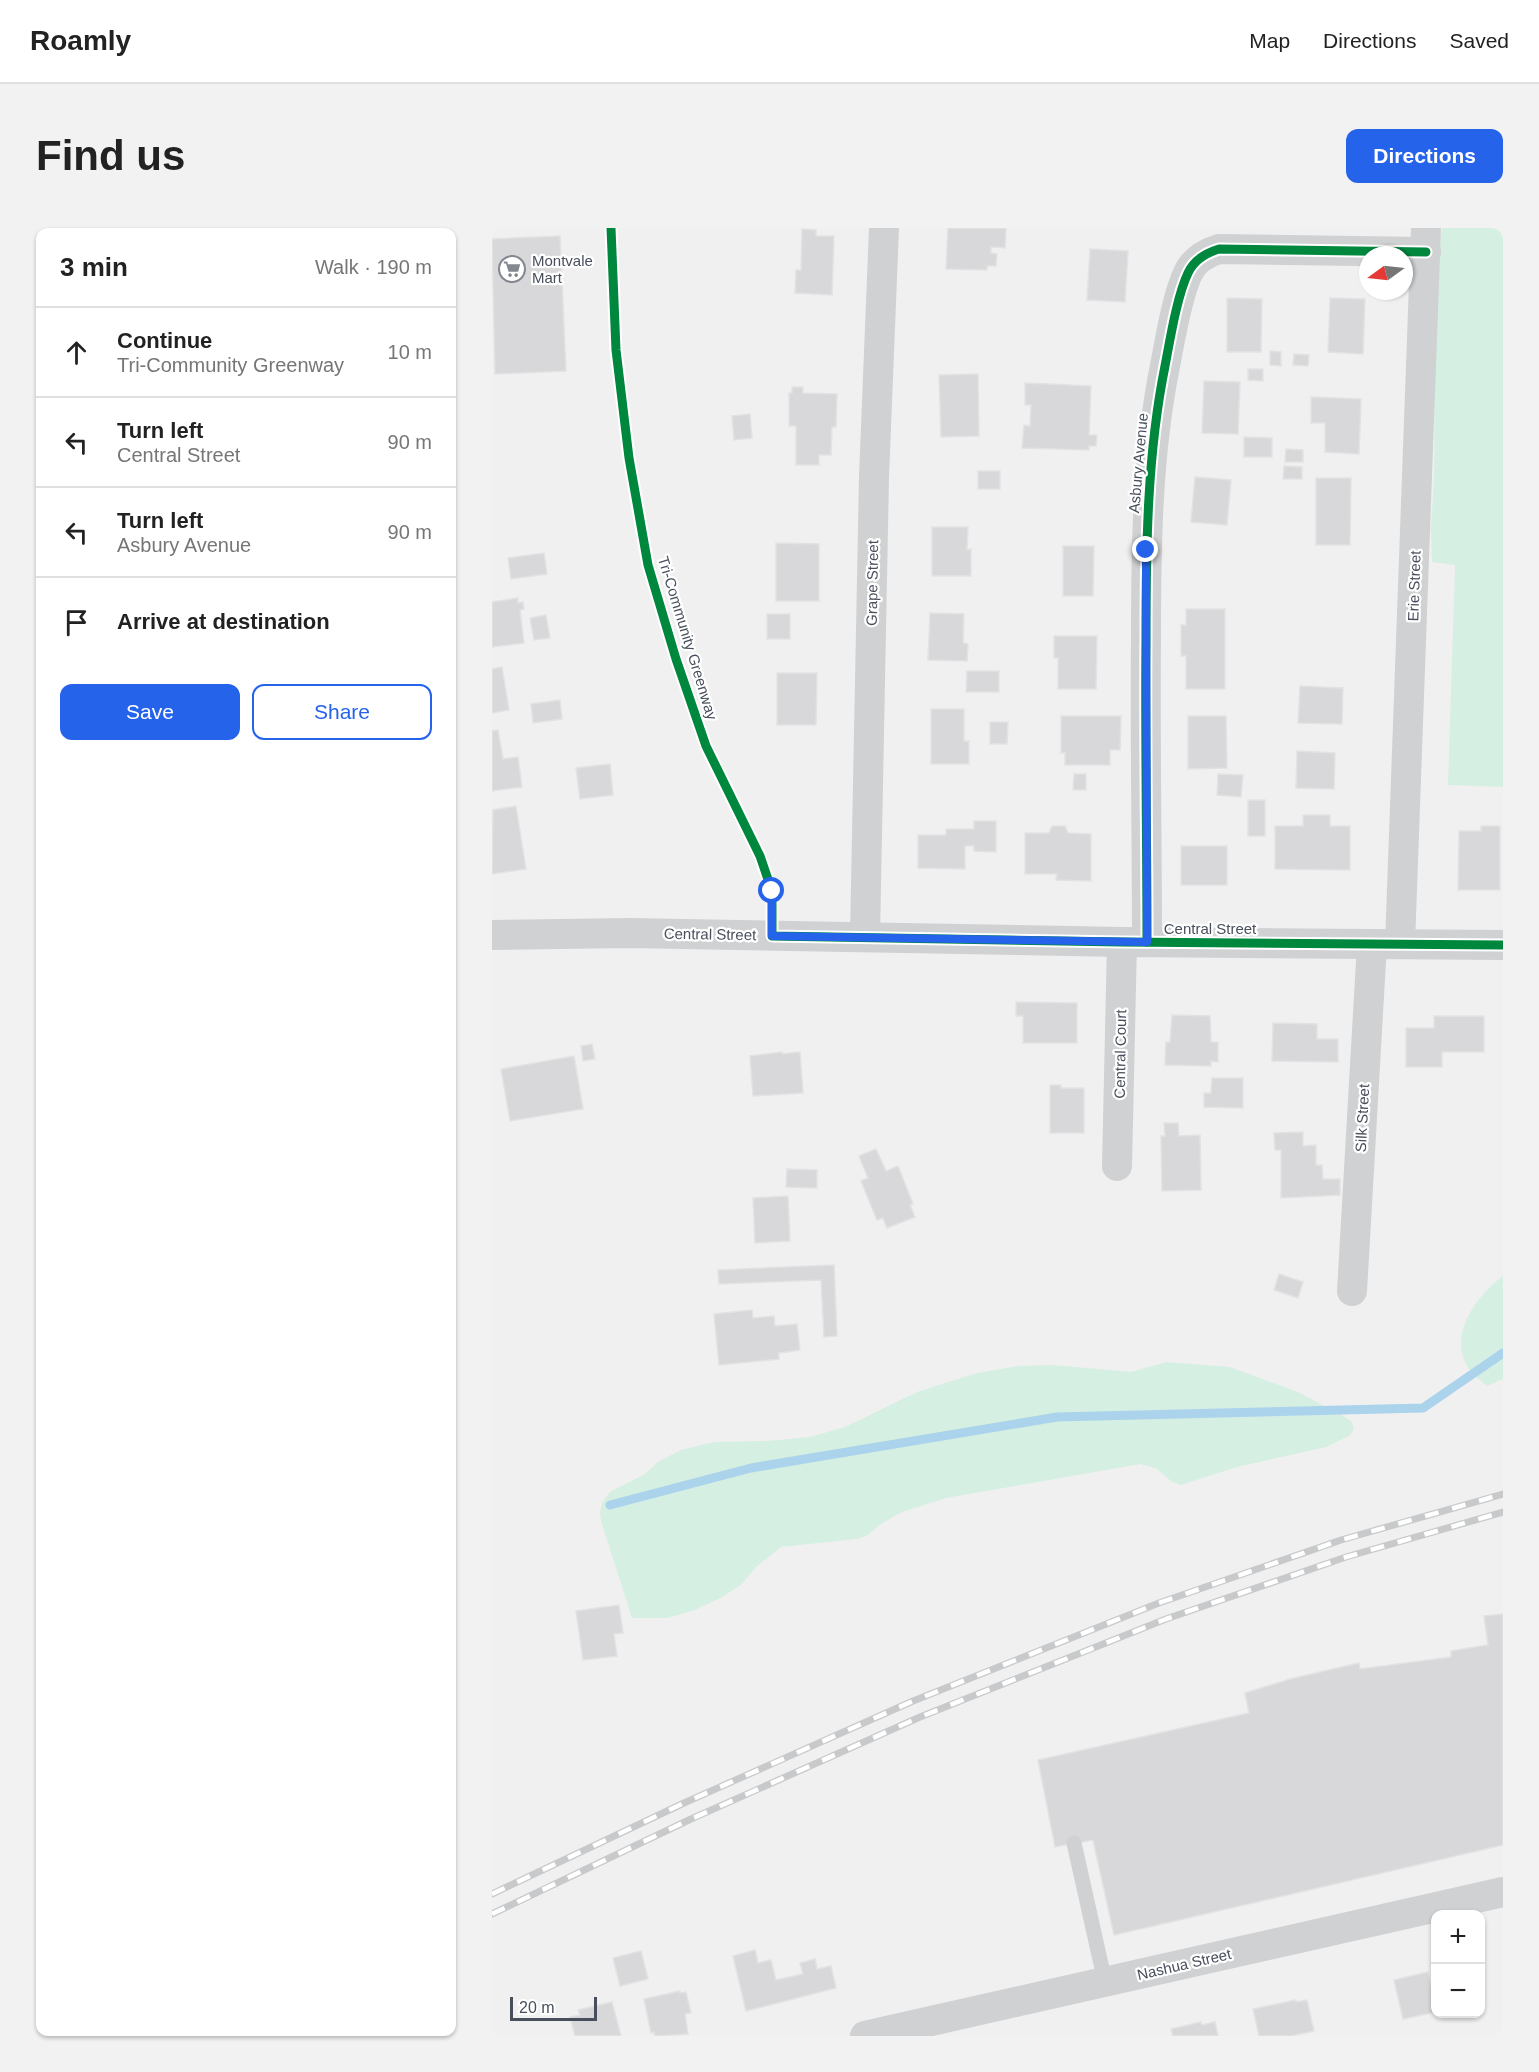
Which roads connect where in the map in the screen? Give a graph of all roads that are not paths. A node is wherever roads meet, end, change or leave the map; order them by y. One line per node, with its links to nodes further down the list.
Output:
1 (885, 228): 4 (street, Grape Street)
2 (1426, 240): 5 (street, Asbury Avenue); 6 (street, Erie Street)
3 (492, 935): 4 (street, Central Street)
4 (865, 937): 5 (street, Central Street)
5 (1135, 942): 6 (street, Central Street); 8 (street, Central Court)
6 (1386, 944): 7 (street, Central Street); 9 (street, Silk Street)
7 (1503, 945)
8 (1117, 1166)
9 (1352, 1291)
10 (1074, 1843): 12 (lane)
11 (1503, 1892): 12 (street, Nashua Street)
12 (1105, 1982): 13 (street, Nashua Street)
13 (865, 2036)

